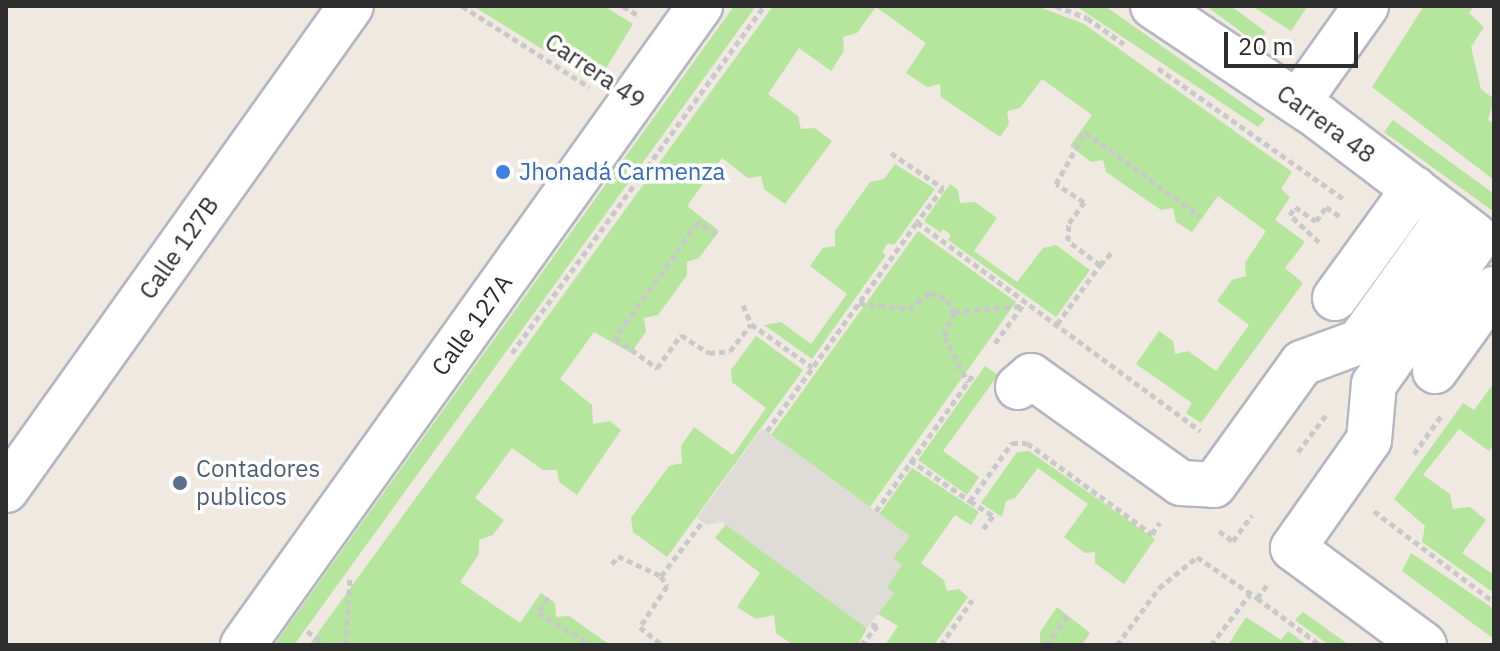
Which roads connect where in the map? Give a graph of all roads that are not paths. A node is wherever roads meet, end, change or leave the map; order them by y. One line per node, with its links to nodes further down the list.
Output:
1 (351, 6): 12 (street, Calle 127B)
2 (700, 6): 13 (street, Calle 127A)
3 (1153, 6): 5 (street, Carrera 48)
4 (1366, 6): 5 (street)
5 (1298, 102): 6 (street, Carrera 48)
6 (1414, 189): 7 (street, Carrera 48); 9 (street)
7 (1474, 235): 10 (street); 14 (street)
8 (1494, 289): 11 (street)
9 (1335, 298)
10 (1018, 387)
11 (1440, 392)
12 (6, 490)
13 (243, 645)
14 (1424, 645)

